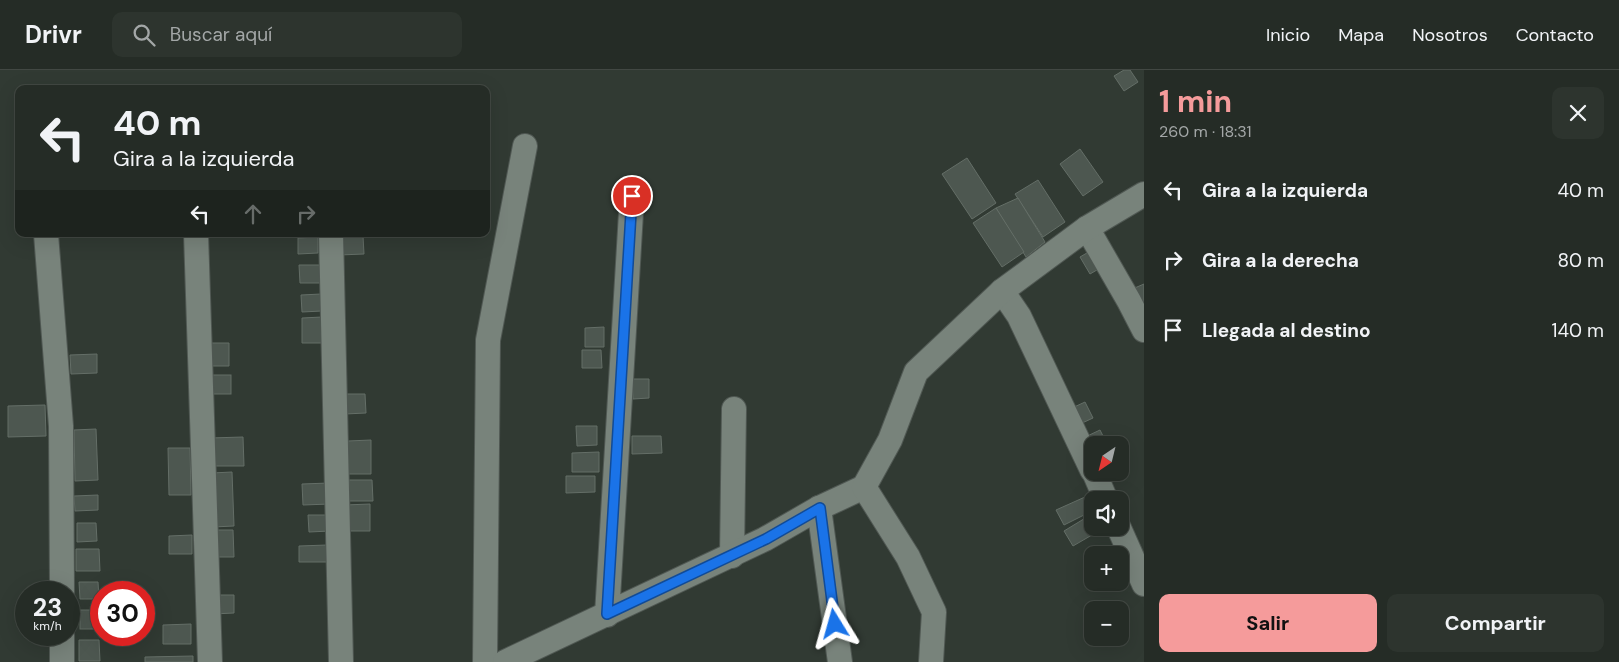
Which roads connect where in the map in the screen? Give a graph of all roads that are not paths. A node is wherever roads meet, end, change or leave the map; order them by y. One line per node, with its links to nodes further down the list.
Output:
1 (525, 146): 23 (street)
2 (1144, 194): 4 (street)
3 (632, 196): 18 (street)
4 (1087, 228): 8 (street); 9 (street)
5 (46, 237): 16 (street)
6 (196, 237): 21 (street)
7 (331, 237): 22 (street)
8 (1002, 291): 11 (street); 12 (street)
9 (1144, 330)
10 (734, 410): 15 (street)
11 (1084, 452)
12 (864, 487): 13 (street); 26 (street)
13 (820, 508): 15 (street); 25 (street)
14 (1123, 536): 17 (street)
15 (732, 556): 18 (street)
16 (62, 581)
17 (1144, 584)
18 (607, 614): 24 (street)
19 (62, 646): 20 (street)
20 (62, 662)
21 (210, 662)
22 (341, 662)
23 (485, 662)
24 (505, 662)
25 (840, 662)
26 (931, 662)

